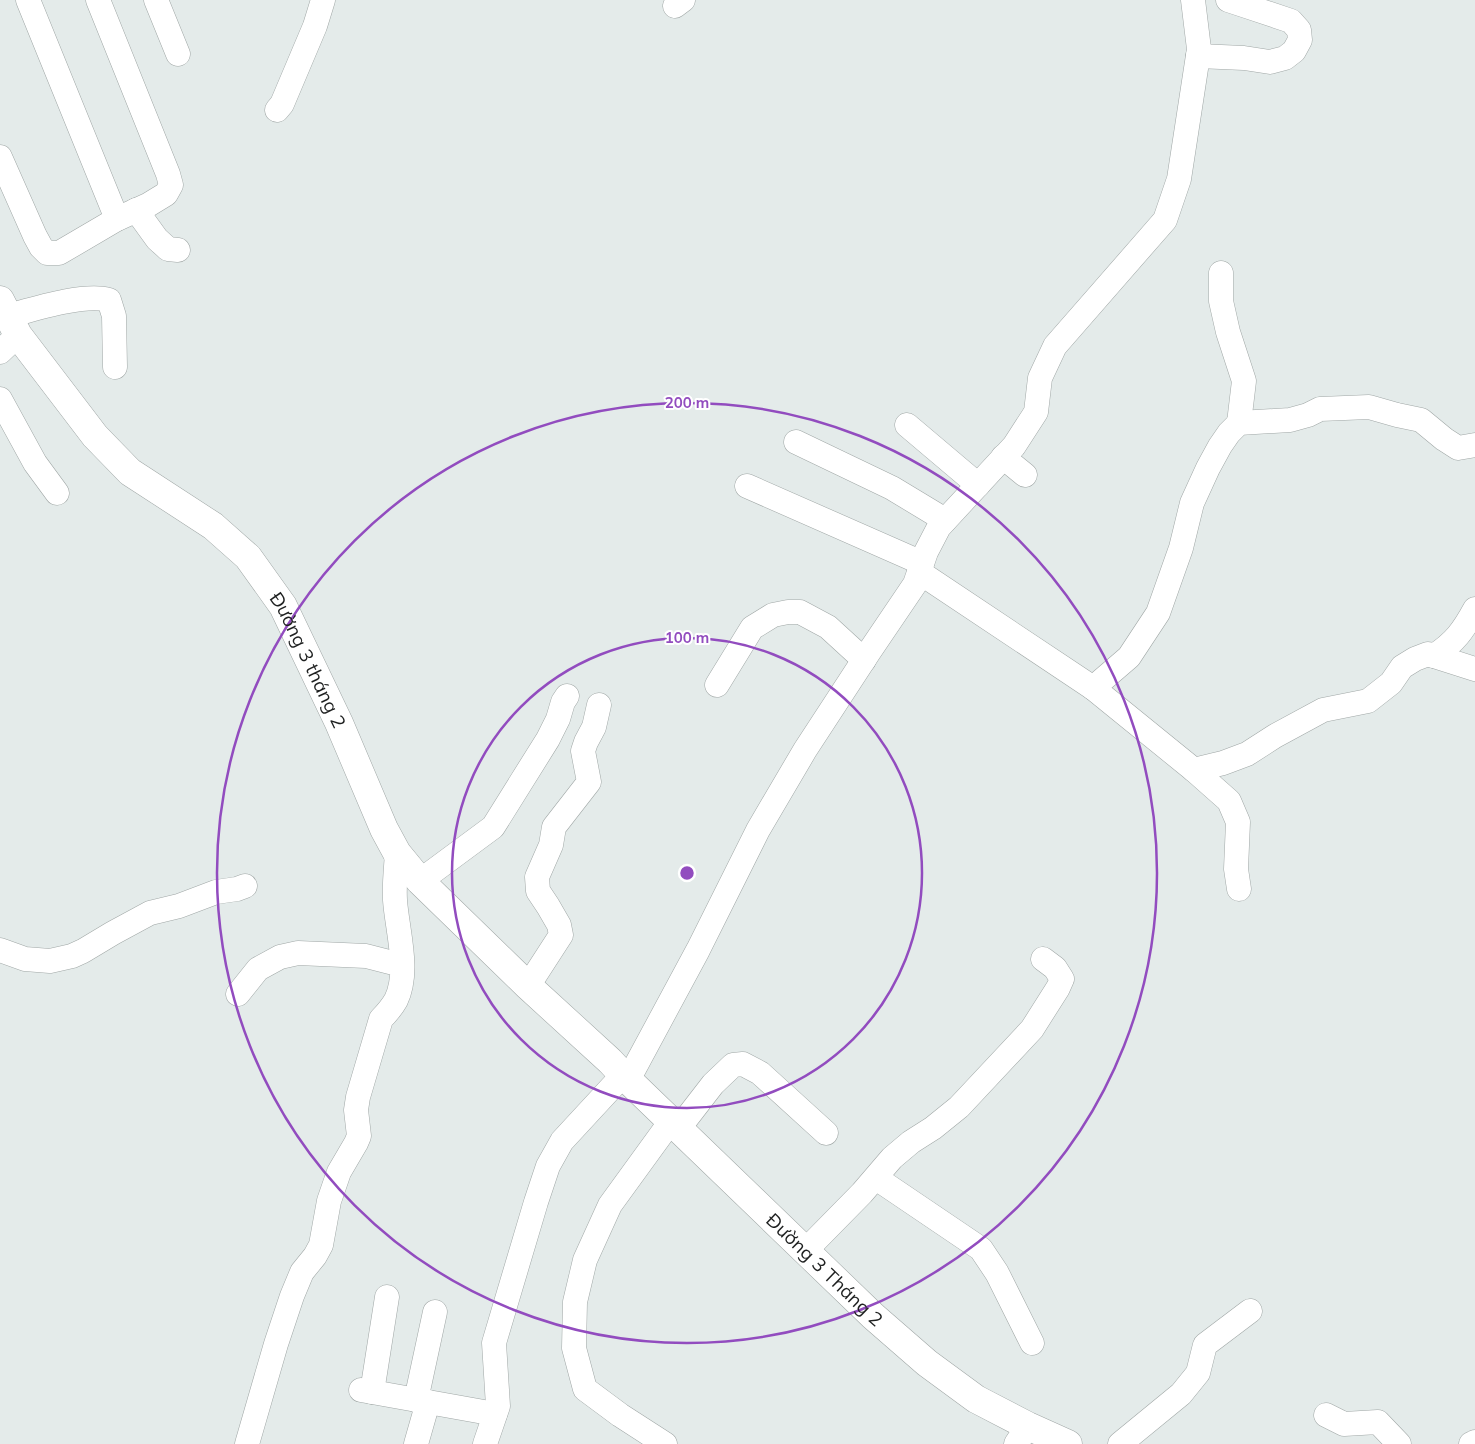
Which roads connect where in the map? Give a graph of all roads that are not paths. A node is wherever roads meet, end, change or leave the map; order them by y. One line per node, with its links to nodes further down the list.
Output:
1 (28, 0): 11 (street)
2 (98, 0): 11 (street)
3 (156, 0): 7 (street)
4 (323, 0): 9 (street)
5 (1193, 0): 8 (street)
6 (1228, 0): 8 (street)
7 (178, 54)
8 (1198, 56): 21 (street)
9 (277, 110)
10 (0, 157): 11 (street)
11 (126, 215): 12 (street)
12 (178, 250)
13 (1221, 273): 17 (street)
14 (7, 326): 15 (street); 37 (main road, Đường 3 tháng 2)
15 (115, 367)
16 (0, 399): 25 (street)
17 (1239, 423): 20 (street); 33 (street)
18 (907, 425): 23 (street)
19 (796, 442): 26 (street)
20 (1475, 444)
21 (1003, 457): 22 (street); 23 (street)
22 (1025, 475)
23 (978, 485): 26 (street)
24 (747, 486): 27 (street)
25 (57, 493)
26 (945, 520): 27 (street)
27 (920, 568): 30 (street); 33 (street)
28 (1475, 609): 29 (street)
29 (1434, 656): 31 (street); 36 (street)
30 (864, 660): 32 (street); 46 (street)
31 (1475, 669)
32 (717, 685)
33 (1093, 688): 36 (street)
34 (567, 696): 38 (street)
35 (599, 705): 44 (street)
36 (1194, 770): 40 (street)
37 (396, 853): 38 (main road, Đường 3 tháng 2); 43 (street)
38 (420, 881): 44 (main road, Đường 3 tháng 2)
39 (245, 886): 41 (street)
40 (1239, 889)
41 (0, 950)
42 (1043, 959): 49 (street)
43 (401, 964): 45 (street); 60 (street)
44 (528, 986): 46 (main road, Đường 3 tháng 2)
45 (238, 994)
46 (620, 1072): 47 (main road, Đường 3 Tháng 2); 56 (street)
47 (675, 1124): 48 (street); 50 (main road, Đường 3 Tháng 2); 63 (street)
48 (826, 1133)
49 (876, 1178): 50 (street); 54 (street)
50 (806, 1250): 58 (main road, Đường 3 Tháng 2)
51 (387, 1297): 55 (street)
52 (1250, 1311): 65 (street)
53 (435, 1312): 55 (street)
54 (1032, 1343)
55 (422, 1401): 56 (street); 61 (street)
56 (496, 1414): 62 (street)
57 (1326, 1415): 66 (street)
58 (1022, 1435): 64 (main road, Đường 3 Tháng 2)
59 (1475, 1442): 67 (street)
60 (247, 1444)
61 (416, 1444)
62 (485, 1444)
63 (665, 1444)
64 (1068, 1444)
65 (1120, 1444)
66 (1398, 1444)
67 (1471, 1444)

